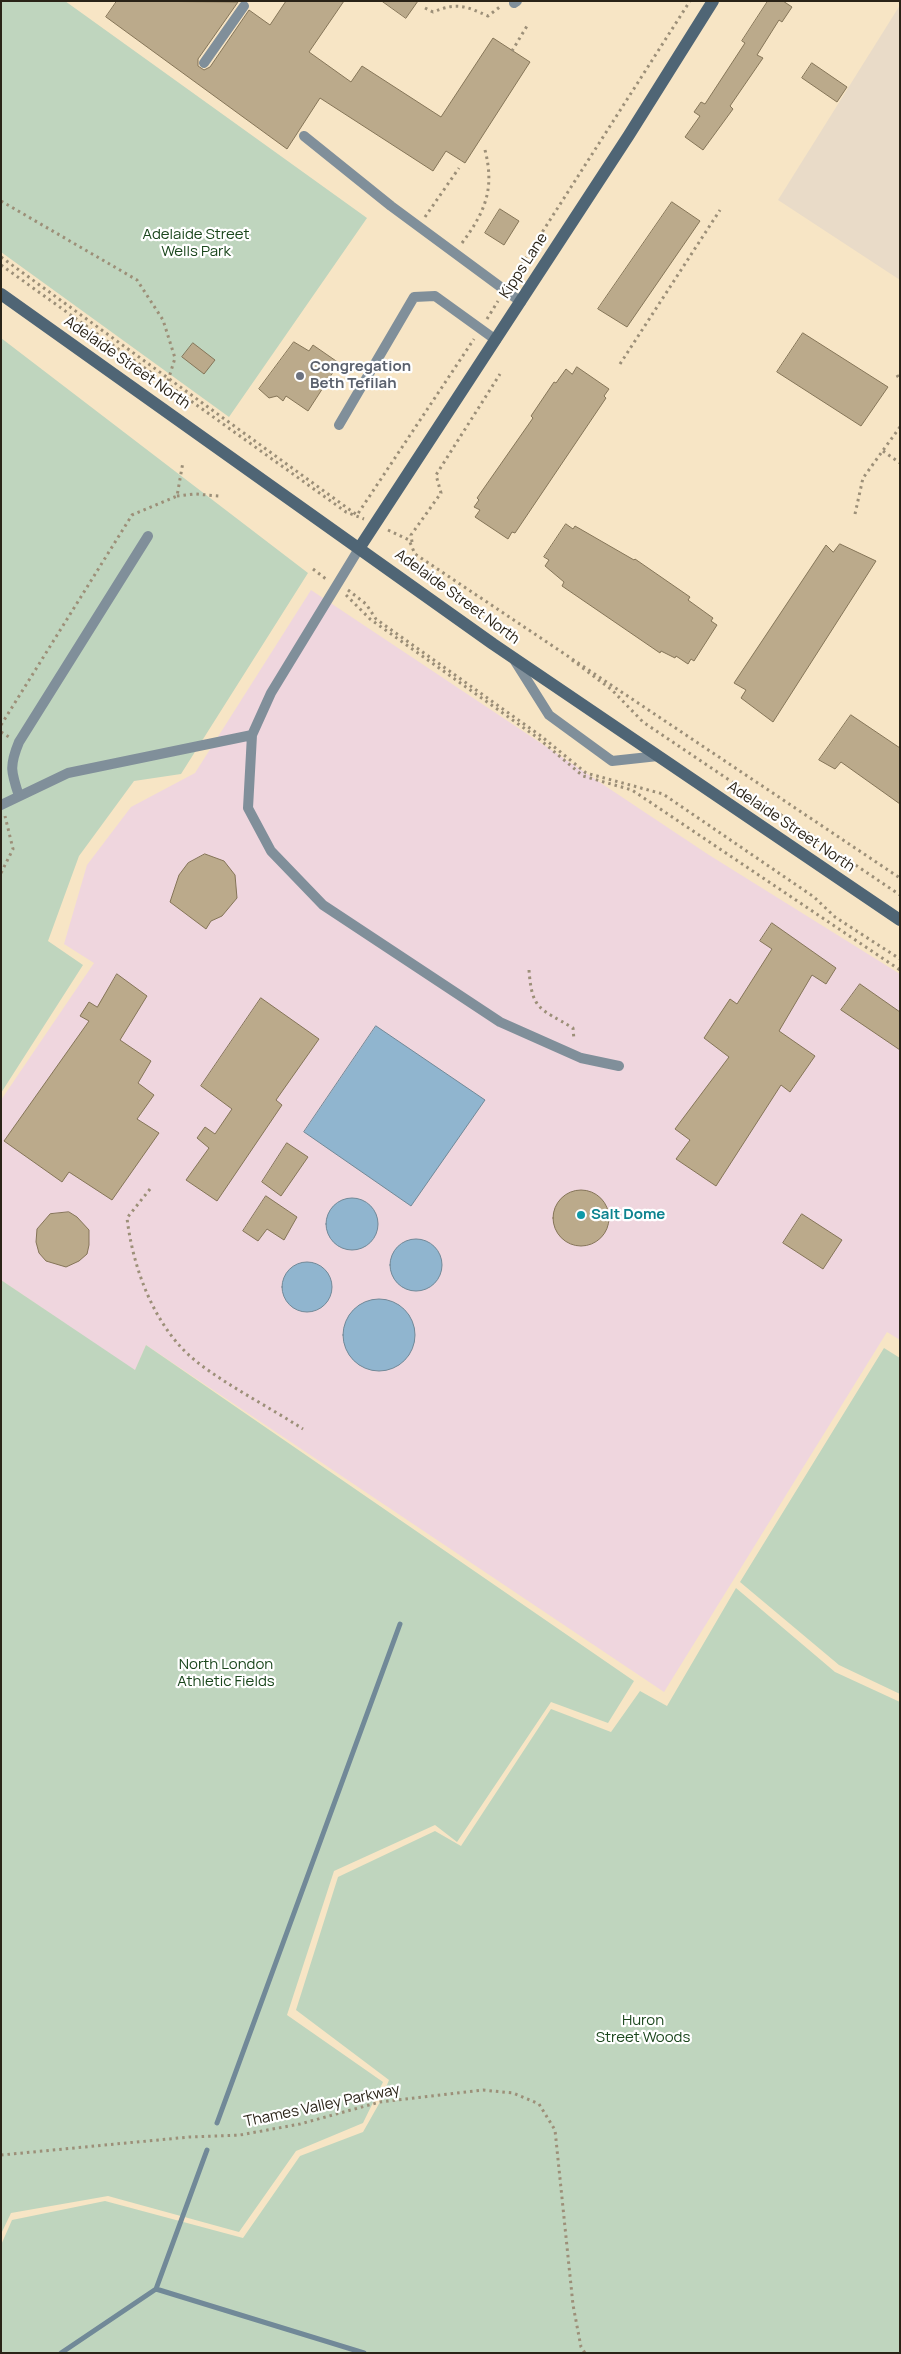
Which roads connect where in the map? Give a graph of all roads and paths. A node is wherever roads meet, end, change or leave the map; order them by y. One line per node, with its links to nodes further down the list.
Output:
1 (690, 1): 18 (path)
2 (714, 1): 20 (main road, Kipps Lane)
3 (513, 2): 5 (path)
4 (244, 6): 8 (lane)
5 (424, 8)
6 (527, 26): 7 (path)
7 (512, 51)
8 (204, 63)
9 (304, 136): 14 (lane)
10 (485, 150): 15 (path)
11 (459, 168): 14 (path)
12 (1, 201): 26 (path)
13 (720, 210): 23 (path)
14 (420, 226): 15 (lane)
15 (455, 252): 18 (lane)
16 (1, 257): 26 (path)
17 (1, 266): 28 (path)
18 (506, 290): 20 (lane); 21 (path)
19 (1, 294): 40 (main road, Adelaide Street North)
20 (520, 302): 22 (main road, Kipps Lane)
21 (480, 329): 22 (lane); 29 (lane); 37 (path)
22 (496, 340): 38 (main road, Kipps Lane)
23 (620, 364)
24 (500, 374): 41 (path)
25 (898, 375): 27 (path)
26 (169, 378): 28 (path); 37 (path)
27 (900, 380)
28 (166, 384): 37 (path)
29 (339, 425)
30 (900, 428): 31 (path)
31 (883, 451): 33 (path); 36 (path)
32 (183, 462): 34 (path)
33 (900, 463)
34 (178, 496): 35 (path); 45 (path)
35 (219, 496)
36 (855, 514)
37 (357, 515): 38 (path)
38 (376, 524): 40 (main road, Kipps Lane); 41 (path)
39 (148, 536): 48 (lane)
40 (360, 547): 42 (lane); 44 (main road, Adelaide Street North)
41 (415, 554): 43 (path)
42 (337, 587): 46 (lane); 55 (path)
43 (537, 634): 51 (path); 52 (path)
44 (514, 658): 47 (main road, Adelaide Street North); 47 (lane)
45 (1, 726)
46 (252, 735): 48 (lane); 56 (lane)
47 (658, 756): 53 (main road, Adelaide Street North)
48 (19, 796): 49 (lane)
49 (2, 804): 50 (path)
50 (1, 873)
51 (900, 878)
52 (900, 895)
53 (900, 920)
54 (529, 970): 56 (path)
55 (900, 970)
56 (575, 1055): 57 (lane)
57 (619, 1066)
58 (150, 1190): 59 (path)
59 (303, 1429)
60 (1, 2155): 61 (path, Thames Valley Parkway)
61 (585, 2353)

